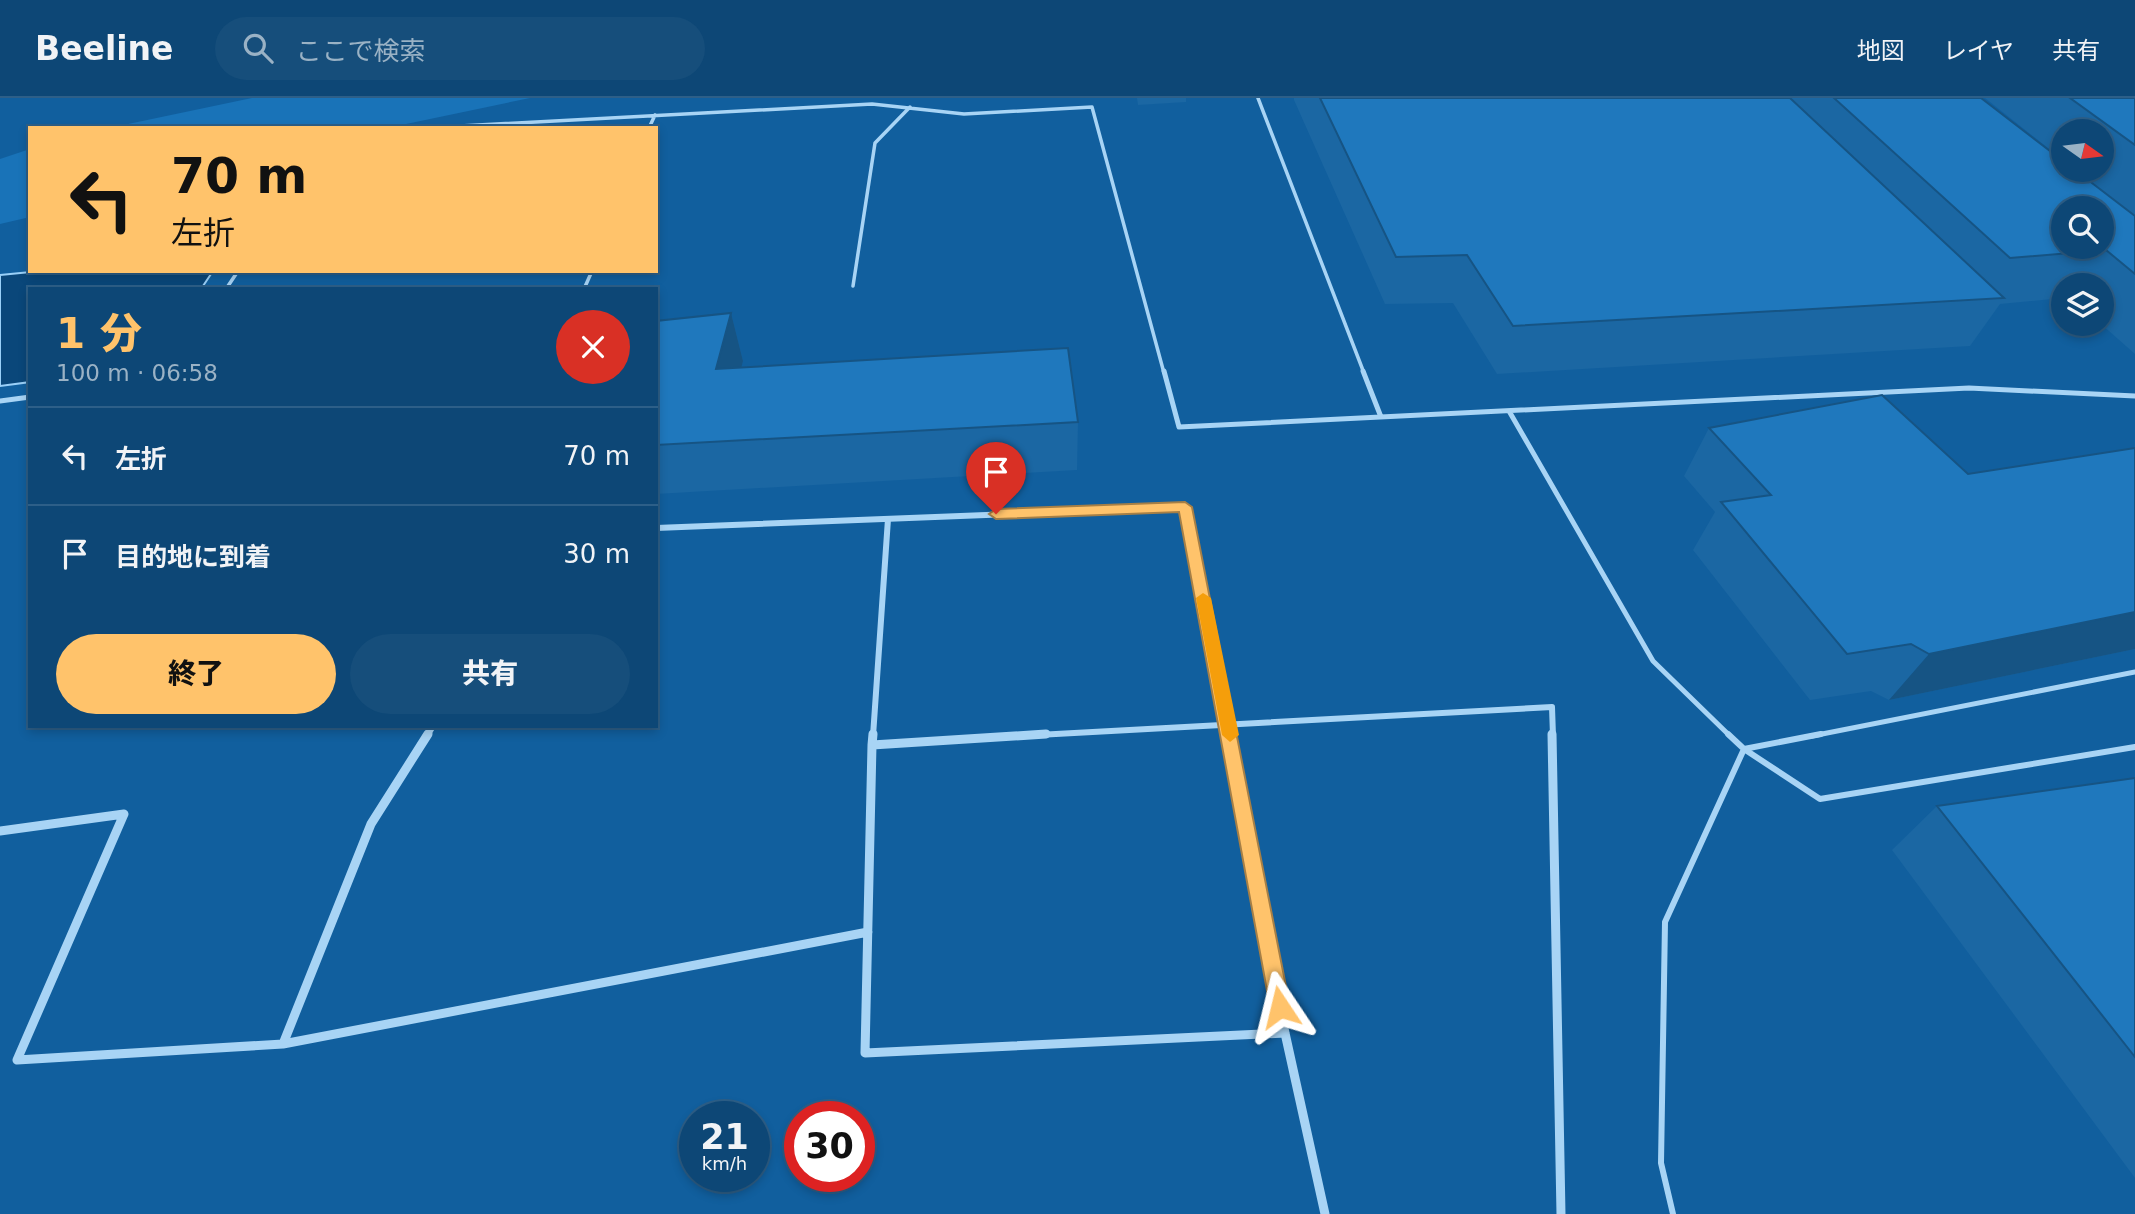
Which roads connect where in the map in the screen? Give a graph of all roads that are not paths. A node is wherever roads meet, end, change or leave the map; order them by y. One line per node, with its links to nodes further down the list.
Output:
1 (1258, 98): 11 (lane)
2 (910, 107): 3 (lane); 6 (lane); 11 (lane)
3 (654, 115): 4 (lane); 5 (lane)
4 (459, 126)
5 (650, 126)
6 (853, 286)
7 (2135, 396): 10 (lane)
8 (28, 397): 9 (lane)
9 (0, 401)
10 (1508, 411): 11 (lane); 19 (lane)
11 (1381, 417)
12 (888, 519): 13 (street); 15 (street); 17 (street)
13 (658, 528)
14 (2135, 672): 19 (lane)
15 (1228, 722): 17 (street); 22 (street); 25 (street)
16 (432, 728): 23 (street)
17 (872, 745): 21 (street)
18 (2135, 747): 19 (lane)
19 (1744, 749): 26 (lane)
20 (0, 831): 23 (street)
21 (867, 932): 22 (street); 23 (street)
22 (1284, 1033): 24 (street)
23 (282, 1044)
24 (1325, 1214)
25 (1561, 1214)
26 (1672, 1214)

